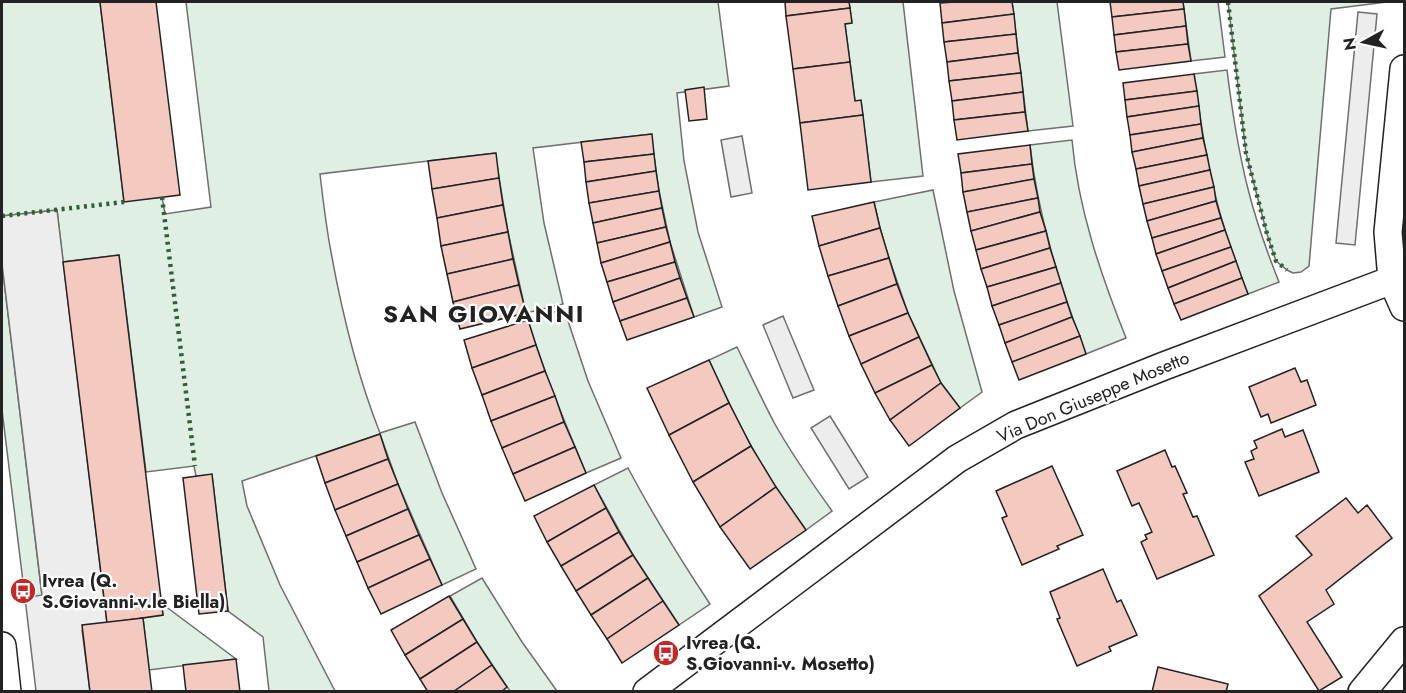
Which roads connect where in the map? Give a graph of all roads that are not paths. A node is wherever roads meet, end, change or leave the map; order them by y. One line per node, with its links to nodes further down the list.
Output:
1 (1404, 69): 2 (street)
2 (1392, 280): 3 (street); 7 (street, Via Don Giuseppe Mosetto)
3 (1404, 307)
4 (1404, 641): 8 (street)
5 (2, 646): 6 (street)
6 (7, 692)
7 (647, 692)
8 (1362, 692)

